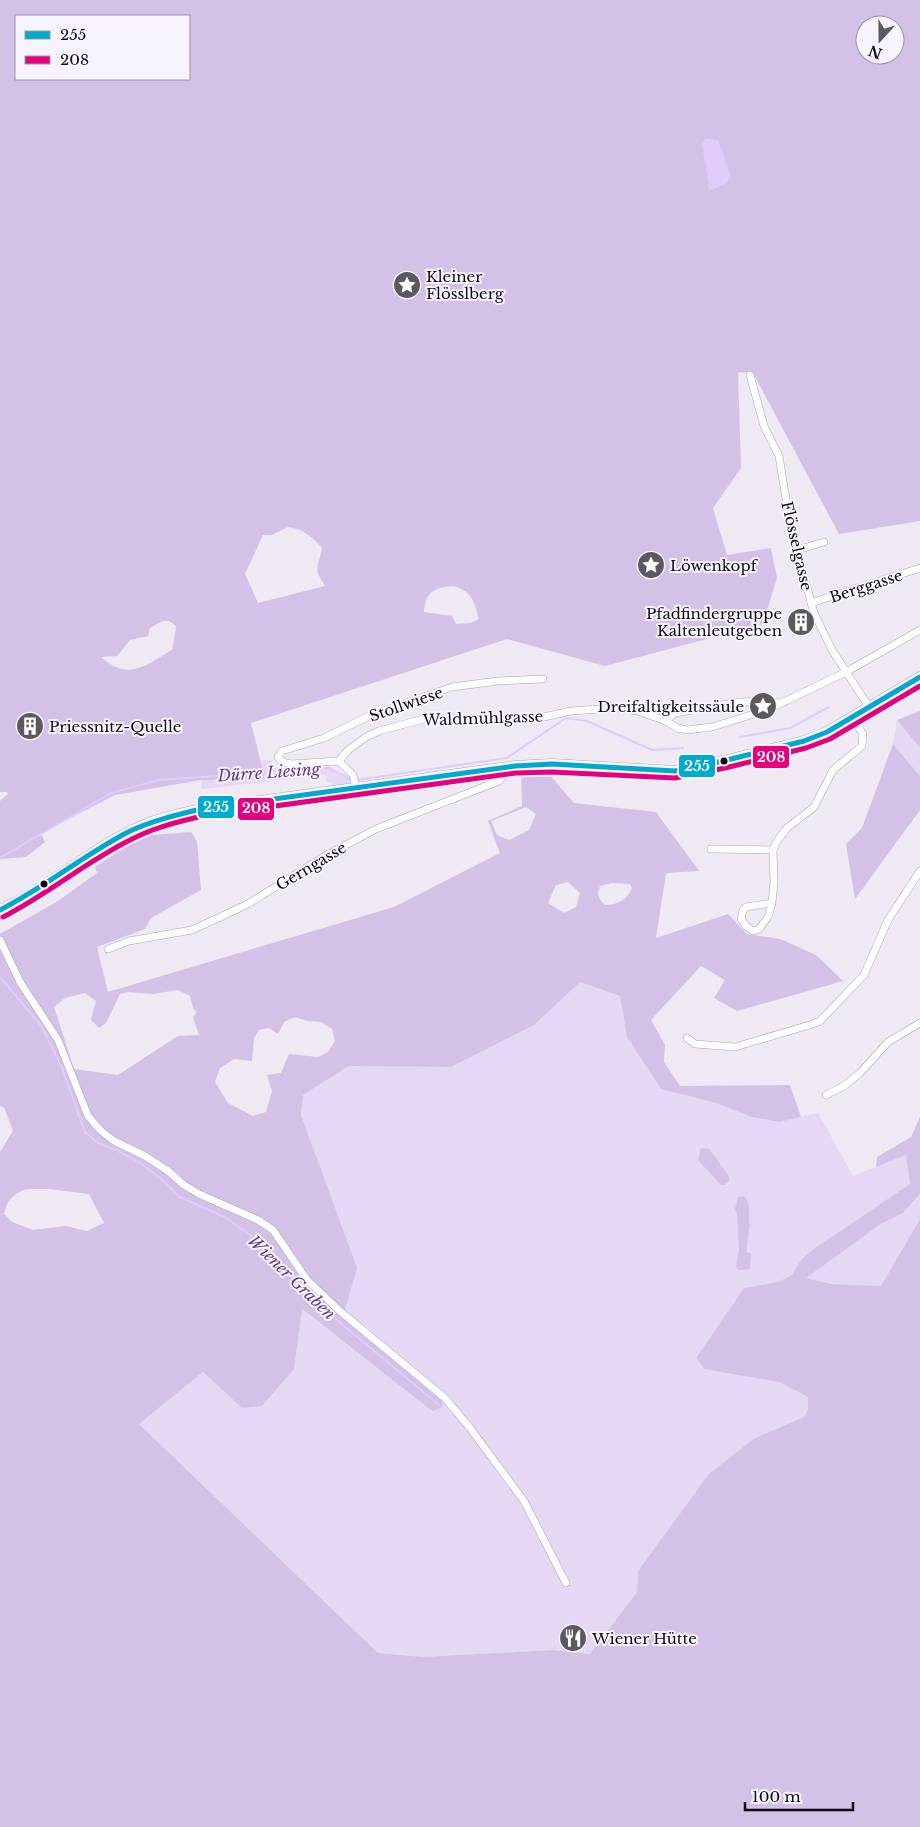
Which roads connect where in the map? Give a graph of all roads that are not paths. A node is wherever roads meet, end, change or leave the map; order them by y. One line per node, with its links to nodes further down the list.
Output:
1 (750, 375): 3 (street, Flösselgasse)
2 (824, 542): 3 (street)
3 (797, 550): 5 (street, Flösselgasse)
4 (920, 568): 5 (street, Berggasse)
5 (811, 603): 7 (street, Flösselgasse)
6 (920, 630): 7 (street, Waldmühlgasse)
7 (846, 672): 10 (street, Waldmühlgasse); 11 (street, Flösselgasse)
8 (920, 677): 11 (main road)
9 (543, 679): 14 (street, Stollwiese)
10 (780, 704): 13 (street); 13 (street, Waldmühlgasse)
11 (869, 707): 12 (main road)
12 (852, 718): 15 (main road); 18 (street)
13 (666, 721): 14 (street, Waldmühlgasse)
14 (339, 761): 16 (street)
15 (504, 767): 16 (main road); 23 (street, Gerngasse)
16 (356, 786): 21 (main road)
17 (711, 848): 18 (street)
18 (774, 850): 20 (street)
19 (920, 871): 25 (street)
20 (772, 903): 20 (street)
21 (0, 910)
22 (0, 940): 27 (street)
23 (108, 950)
24 (920, 1023): 26 (street)
25 (687, 1038)
26 (826, 1095)
27 (566, 1583)

